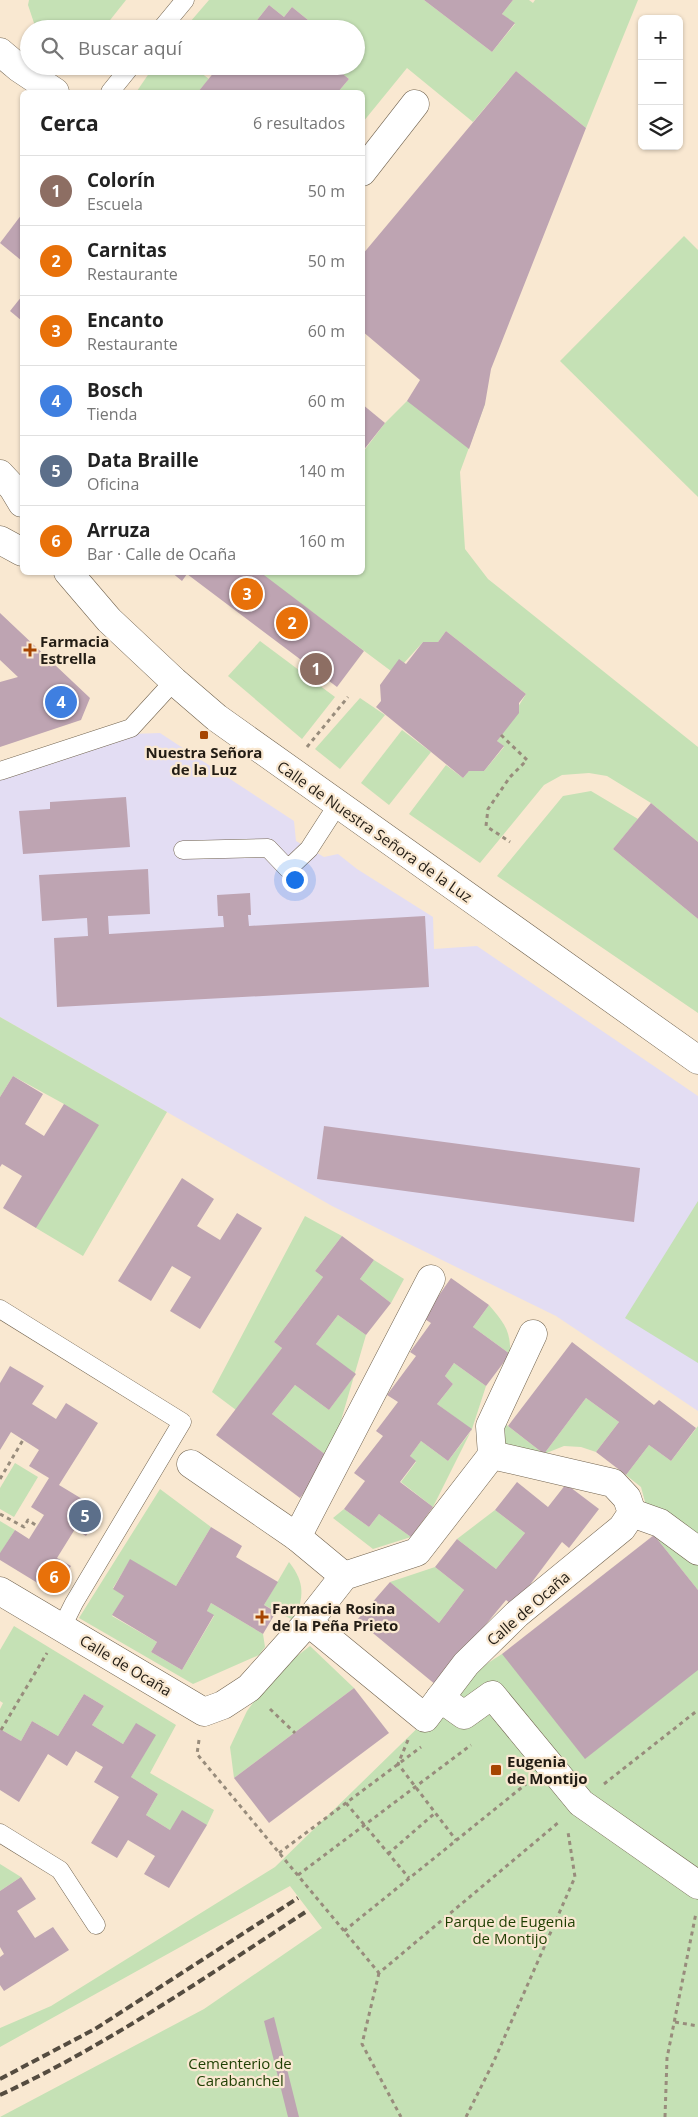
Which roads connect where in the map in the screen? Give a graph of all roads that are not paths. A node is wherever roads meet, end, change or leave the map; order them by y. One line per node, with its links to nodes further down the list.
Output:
1 (185, 0): 2 (lane)
2 (168, 20)
3 (0, 52): 4 (street)
4 (20, 69)
5 (30, 75): 7 (street)
6 (124, 75): 8 (lane)
7 (53, 90)
8 (112, 90)
9 (415, 104): 10 (street)
10 (365, 168)
11 (0, 474): 12 (street)
12 (20, 500)
13 (0, 540): 14 (street)
14 (20, 551)
15 (68, 575): 16 (street, Calle de Nuestra Señora de la Luz)
16 (174, 681): 17 (lane); 18 (street, Calle de Nuestra Señora de la Luz)
17 (0, 771)
18 (338, 804): 19 (lane); 20 (street, Calle de Nuestra Señora de la Luz)
19 (183, 850)
20 (698, 1060)
21 (431, 1279): 27 (street)
22 (0, 1309): 32 (lane)
23 (532, 1334): 24 (street)
24 (492, 1455): 26 (street); 29 (street)
25 (191, 1464): 27 (street)
26 (632, 1513): 28 (street); 33 (street, Calle de Ocaña)
27 (297, 1537): 29 (street)
28 (698, 1551)
29 (344, 1576): 31 (street)
30 (1, 1595): 32 (street, Calle de Ocaña)
31 (308, 1622): 32 (street, Calle de Ocaña); 33 (street)
32 (62, 1627)
33 (425, 1716): 35 (street)
34 (0, 1833): 36 (lane)
35 (697, 1896)
36 (96, 1925)

